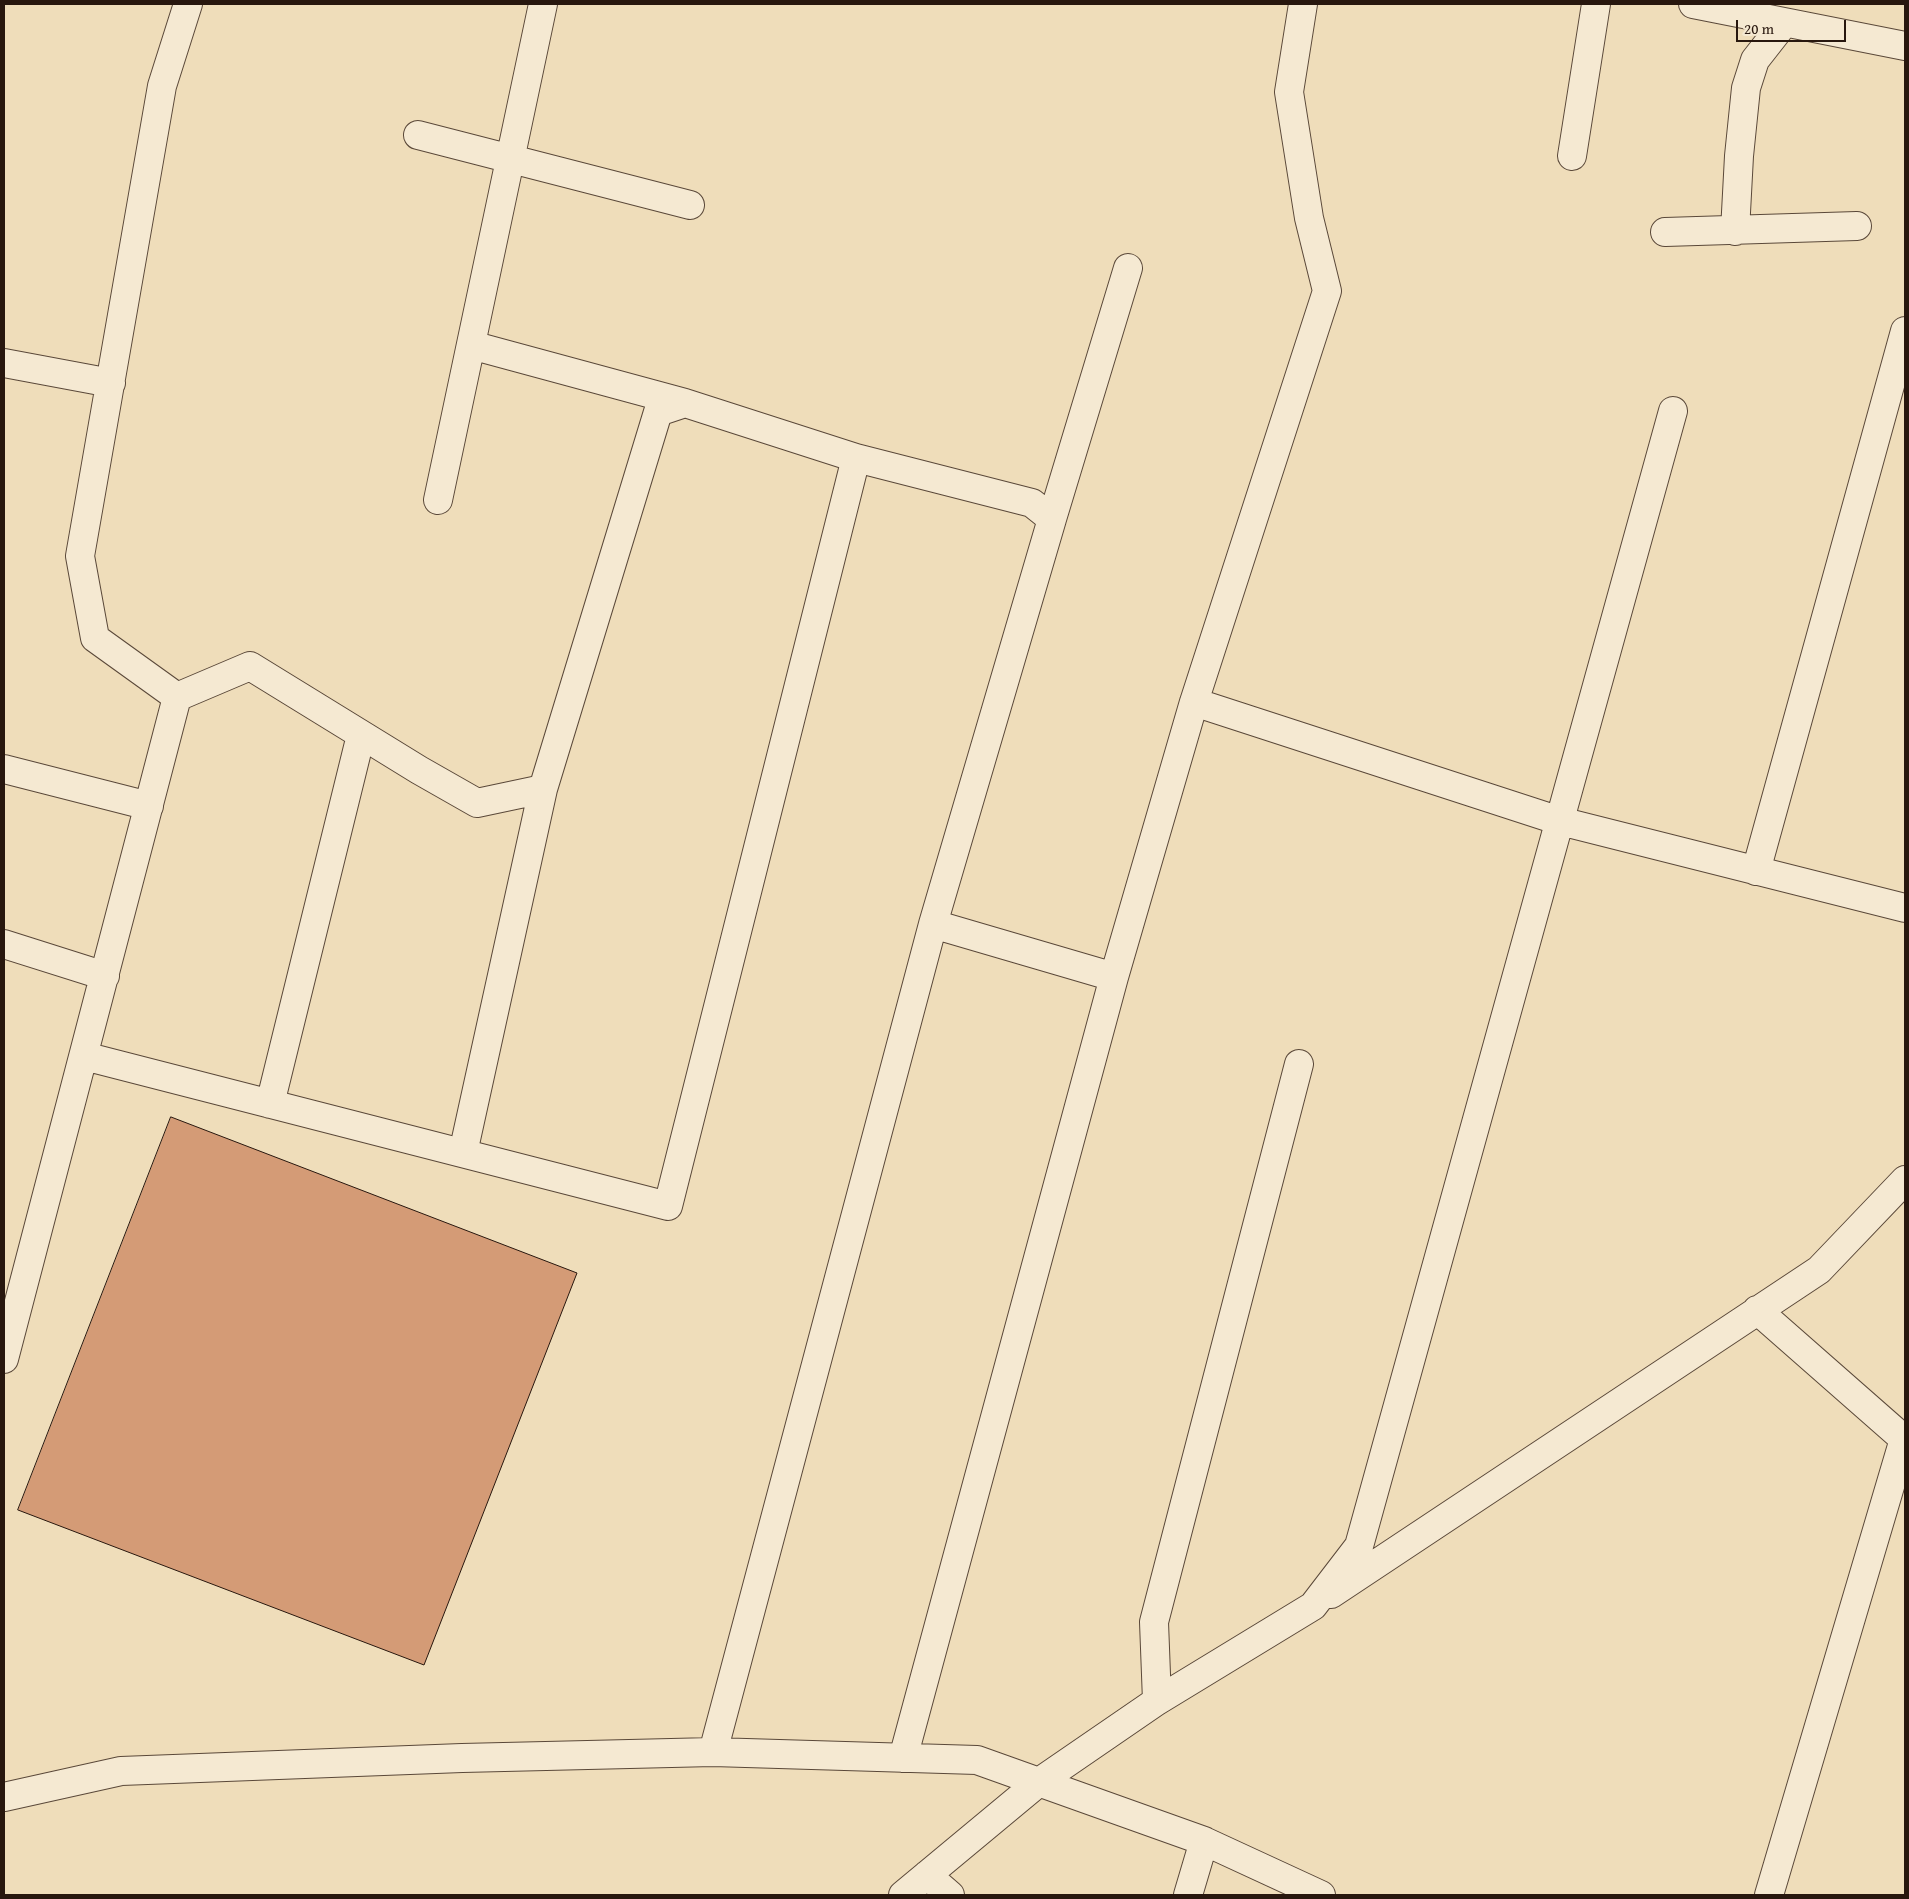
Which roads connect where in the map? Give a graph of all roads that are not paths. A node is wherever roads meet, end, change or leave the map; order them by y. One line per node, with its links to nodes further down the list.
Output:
1 (188, 4): 19 (street)
2 (543, 4): 10 (street)
3 (1303, 4): 26 (street)
4 (1596, 4): 9 (street)
5 (1693, 4): 6 (street)
6 (1784, 23): 7 (street); 13 (street)
7 (1905, 46)
8 (418, 135): 10 (street)
9 (1572, 156)
10 (510, 159): 11 (street); 17 (street)
11 (690, 205)
12 (1858, 226): 13 (street)
13 (1735, 230): 14 (street)
14 (1665, 232)
15 (1128, 268): 24 (street)
16 (1905, 331): 32 (street)
17 (471, 345): 20 (street); 23 (street)
18 (4, 363): 19 (street)
19 (111, 382): 25 (street)
20 (685, 403): 22 (street); 29 (street)
21 (1673, 411): 31 (street)
22 (856, 458): 24 (street); 41 (street)
23 (438, 500)
24 (1052, 519): 34 (street)
25 (177, 697): 27 (street); 30 (street)
26 (1194, 702): 31 (street); 37 (street)
27 (361, 734): 29 (street); 40 (street)
28 (4, 769): 30 (street)
29 (543, 789): 41 (street)
30 (149, 806): 36 (street)
31 (1560, 822): 32 (street); 47 (street)
32 (1756, 871): 33 (street)
33 (1905, 908)
34 (932, 924): 37 (street); 49 (street)
35 (4, 944): 36 (street)
36 (105, 976): 38 (street)
37 (1114, 977): 50 (street)
38 (84, 1056): 40 (street); 44 (street)
39 (1299, 1064): 48 (street)
40 (270, 1104): 41 (street)
41 (464, 1153)
42 (1905, 1180): 43 (street)
43 (1757, 1310): 46 (street); 47 (street)
44 (10, 1318): 45 (street)
45 (4, 1360)
46 (1905, 1439): 59 (street)
47 (1313, 1606): 48 (street)
48 (1157, 1701): 51 (street)
49 (713, 1752): 50 (street); 52 (street)
50 (903, 1758): 51 (street)
51 (1039, 1782): 53 (street); 54 (street)
52 (4, 1797)
53 (1204, 1841): 57 (street); 58 (street)
54 (927, 1875): 55 (street); 56 (street)
55 (903, 1895)
56 (950, 1895)
57 (1188, 1895)
58 (1321, 1895)
59 (1769, 1895)

